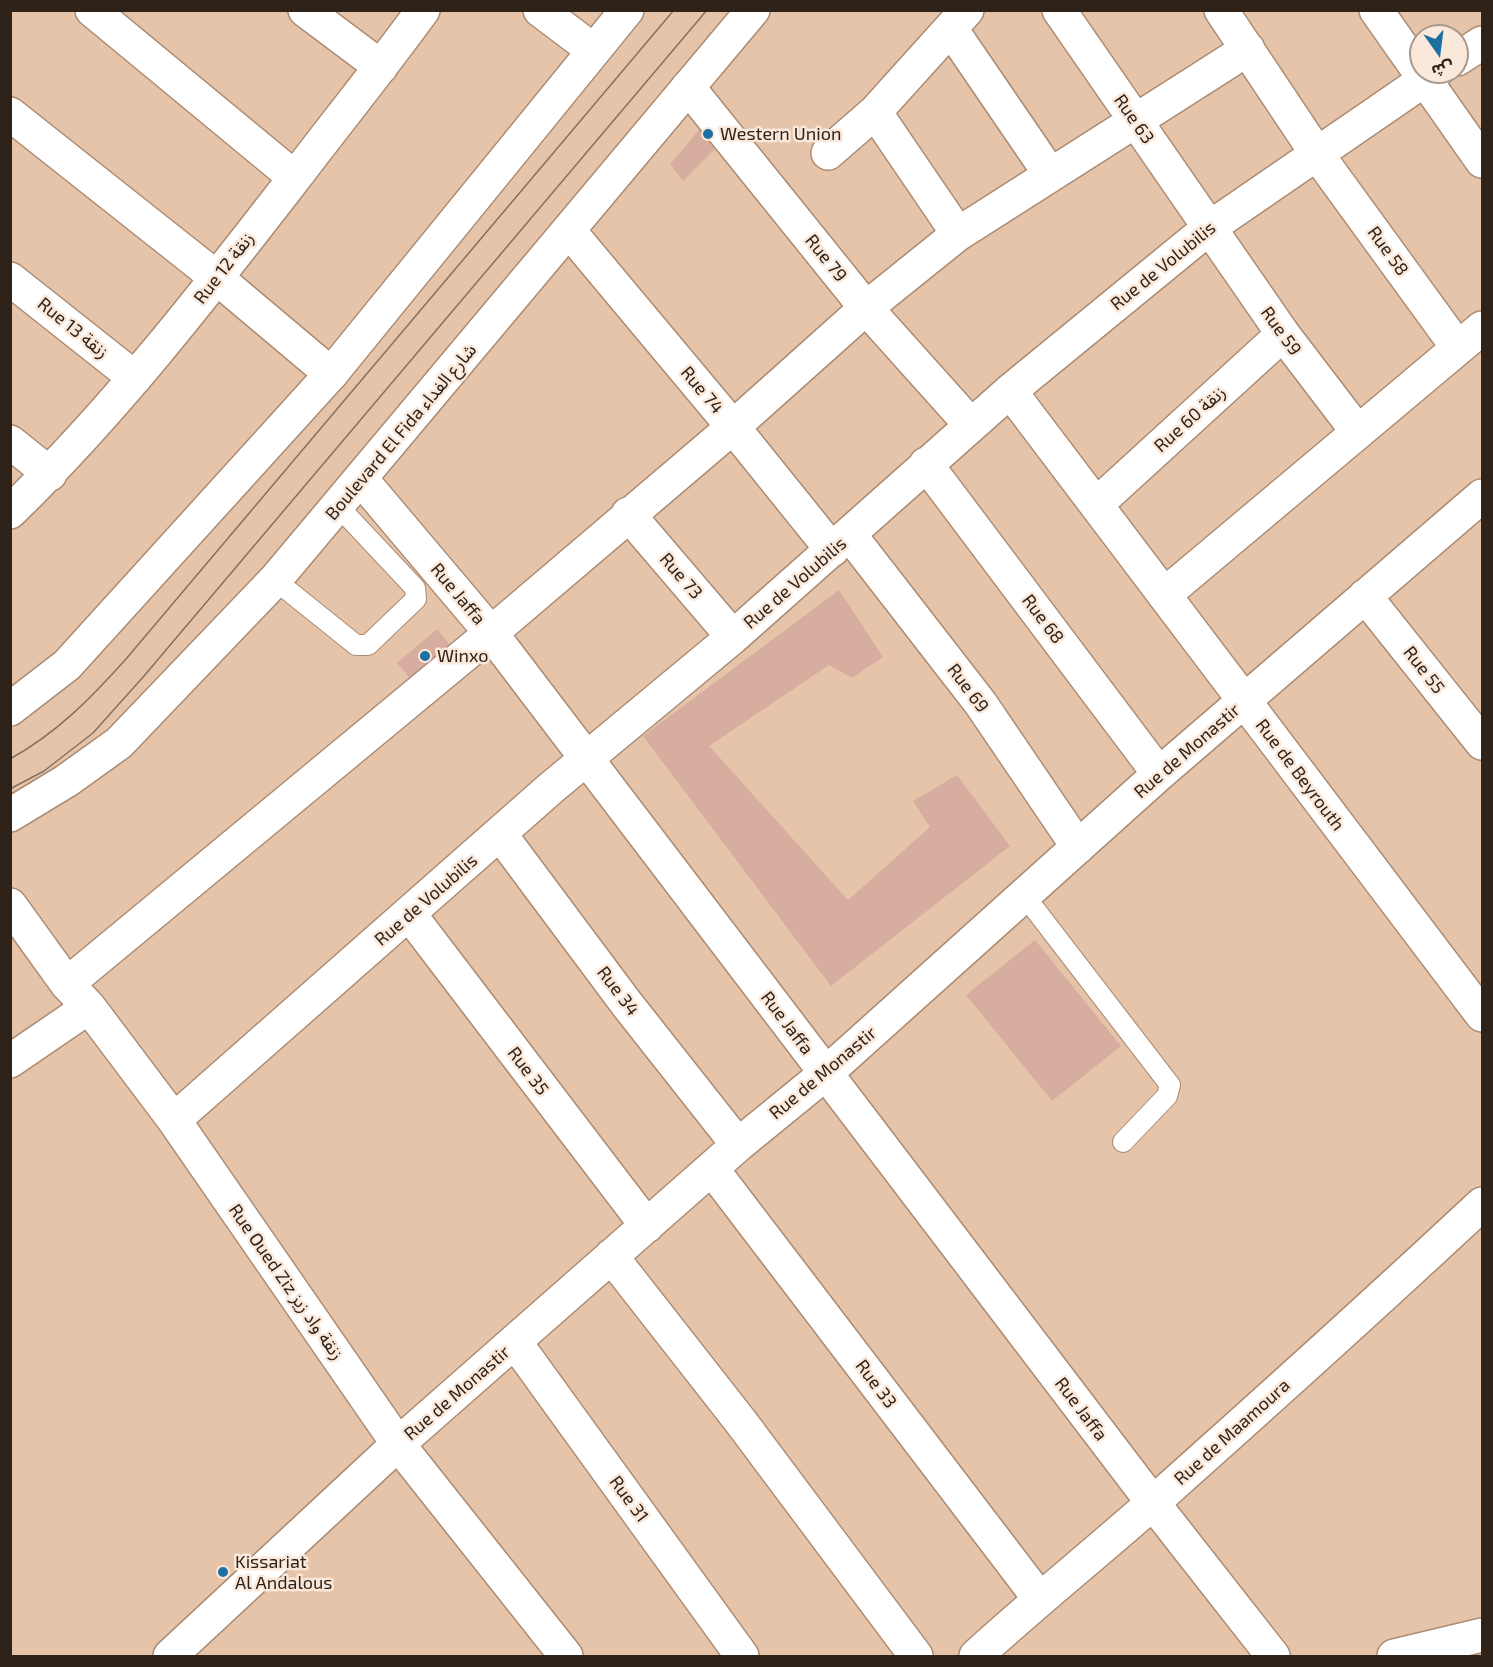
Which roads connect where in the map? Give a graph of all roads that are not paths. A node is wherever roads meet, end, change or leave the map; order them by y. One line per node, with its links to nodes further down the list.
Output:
1 (92, 10): 27 (street)
2 (305, 10): 16 (street)
3 (423, 10): 16 (street, Rue 12 زنقة)
4 (540, 10): 13 (street)
5 (627, 10): 13 (street)
6 (753, 10): 19 (street, Boulevard El Fida شارع الفداء)
7 (1059, 10): 22 (street, Rue 63)
8 (1221, 10): 12 (street, Rue 58)
9 (1376, 10): 14 (street)
10 (959, 20): 20 (street); 26 (street)
11 (1482, 44): 15 (street)
12 (1248, 49): 22 (street); 24 (street, Rue 58)
13 (593, 50): 36 (street)
14 (1409, 50)
15 (1469, 52)
16 (381, 67): 27 (street, Rue 12 زنقة)
17 (1418, 84): 24 (street, Rue de Volubilis)
18 (1435, 84): 25 (street)
19 (688, 87): 29 (street, Boulevard El Fida شارع الفداء); 33 (street, Rue 79)
20 (876, 112): 23 (street); 30 (street)
21 (10, 114): 31 (street)
22 (1135, 119): 26 (street); 28 (street, Rue 63)
23 (828, 153)
24 (1317, 154): 28 (street, Rue de Volubilis); 35 (street, Rue 58)
25 (1482, 161)
26 (1050, 174): 30 (street)
27 (294, 177): 31 (street, Rue 12 زنقة)
28 (1209, 228): 34 (street, Rue 59); 38 (street, Rue de Volubilis)
29 (570, 232): 40 (street, Rue 74); 45 (street, Boulevard El Fida شارع الفداء)
30 (958, 234): 33 (street)
31 (217, 278): 36 (street); 37 (street, Rue 12 زنقة)
32 (10, 279): 37 (street, Rue 13 زنقة)
33 (866, 308): 39 (street, Rue 79); 40 (street)
34 (1283, 334): 41 (street, Rue 59); 47 (street, Rue 60 زنقة)
35 (1470, 338): 41 (street)
36 (331, 374): 58 (street)
37 (135, 378): 44 (street, Rue 12 زنقة)
38 (1010, 391): 39 (street, Rue de Volubilis); 47 (street, Rue de Beyrouth)
39 (970, 424): 43 (street, Rue de Volubilis)
40 (733, 427): 50 (street); 51 (street, Rue 74)
41 (1357, 431): 53 (street)
42 (10, 442): 44 (street)
43 (926, 464): 51 (street, Rue de Volubilis); 61 (street, Rue 68)
44 (50, 474): 49 (street, Rue 12 زنقة)
45 (361, 479): 48 (street, Boulevard El Fida شارع الفداء); 55 (street, Rue Jaffa)
46 (1482, 496): 54 (street, Rue de Monastir)
47 (1098, 503): 53 (street, Rue de Beyrouth)
48 (338, 506): 52 (street, Boulevard El Fida شارع الفداء); 52 (lane)
49 (10, 512)
50 (628, 514): 55 (street); 56 (street, Rue 73)
51 (841, 542): 56 (street, Rue de Volubilis); 64 (street, Rue 69)
52 (275, 580): 62 (street, Boulevard El Fida شارع الفداء)
53 (1164, 595): 57 (street, Rue de Beyrouth)
54 (1365, 596): 57 (street, Rue de Monastir); 59 (street, Rue 55)
55 (491, 633): 60 (street, Rue Jaffa); 68 (street)
56 (734, 637): 60 (street, Rue de Volubilis)
57 (1243, 702): 61 (street, Rue de Monastir); 70 (street, Rue de Beyrouth)
58 (10, 709)
59 (1482, 743)
60 (588, 759): 63 (street, Rue de Volubilis); 72 (street, Rue Jaffa)
61 (1159, 774): 64 (street, Rue de Monastir)
62 (10, 815)
63 (500, 834): 67 (street, Rue de Volubilis); 75 (street, Rue 34)
64 (1078, 847): 65 (street, Rue de Monastir)
65 (1024, 896): 72 (street, Rue de Monastir); 74 (lane)
66 (10, 905): 68 (street, Rue Oued Ziz زنقة واد زيز)
67 (410, 915): 73 (street, Rue de Volubilis); 78 (street, Rue 35)
68 (67, 984): 69 (street, Rue Oued Ziz زنقة واد زيز)
69 (89, 1007): 71 (street); 73 (street, Rue Oued Ziz زنقة واد زيز)
70 (1482, 1015)
71 (10, 1061)
72 (825, 1074): 75 (street, Rue de Monastir); 82 (street, Rue Jaffa)
73 (174, 1120): 81 (street, Rue Oued Ziz زنقة واد زيز)
74 (1123, 1142)
75 (738, 1145): 76 (street, Rue de Monastir)
76 (712, 1169): 78 (street, Rue de Monastir); 83 (street, Rue 33)
77 (1482, 1204): 82 (street, Rue de Maamoura)
78 (647, 1226): 79 (street, Rue de Monastir)
79 (611, 1256): 80 (street, Rue de Monastir); 88 (street)
80 (515, 1342): 81 (street, Rue de Monastir); 87 (street, Rue 31)
81 (398, 1444): 85 (street, Rue de Monastir); 86 (street, Rue Oued Ziz زنقة واد زيز)
82 (1153, 1503): 83 (street, Rue de Maamoura); 90 (street, Rue Jaffa)
83 (1039, 1598): 89 (street, Rue de Maamoura)
84 (1482, 1635): 91 (street)
85 (170, 1656)
86 (566, 1656)
87 (742, 1656)
88 (916, 1656)
89 (976, 1656)
90 (1273, 1656)
91 (1394, 1656)

